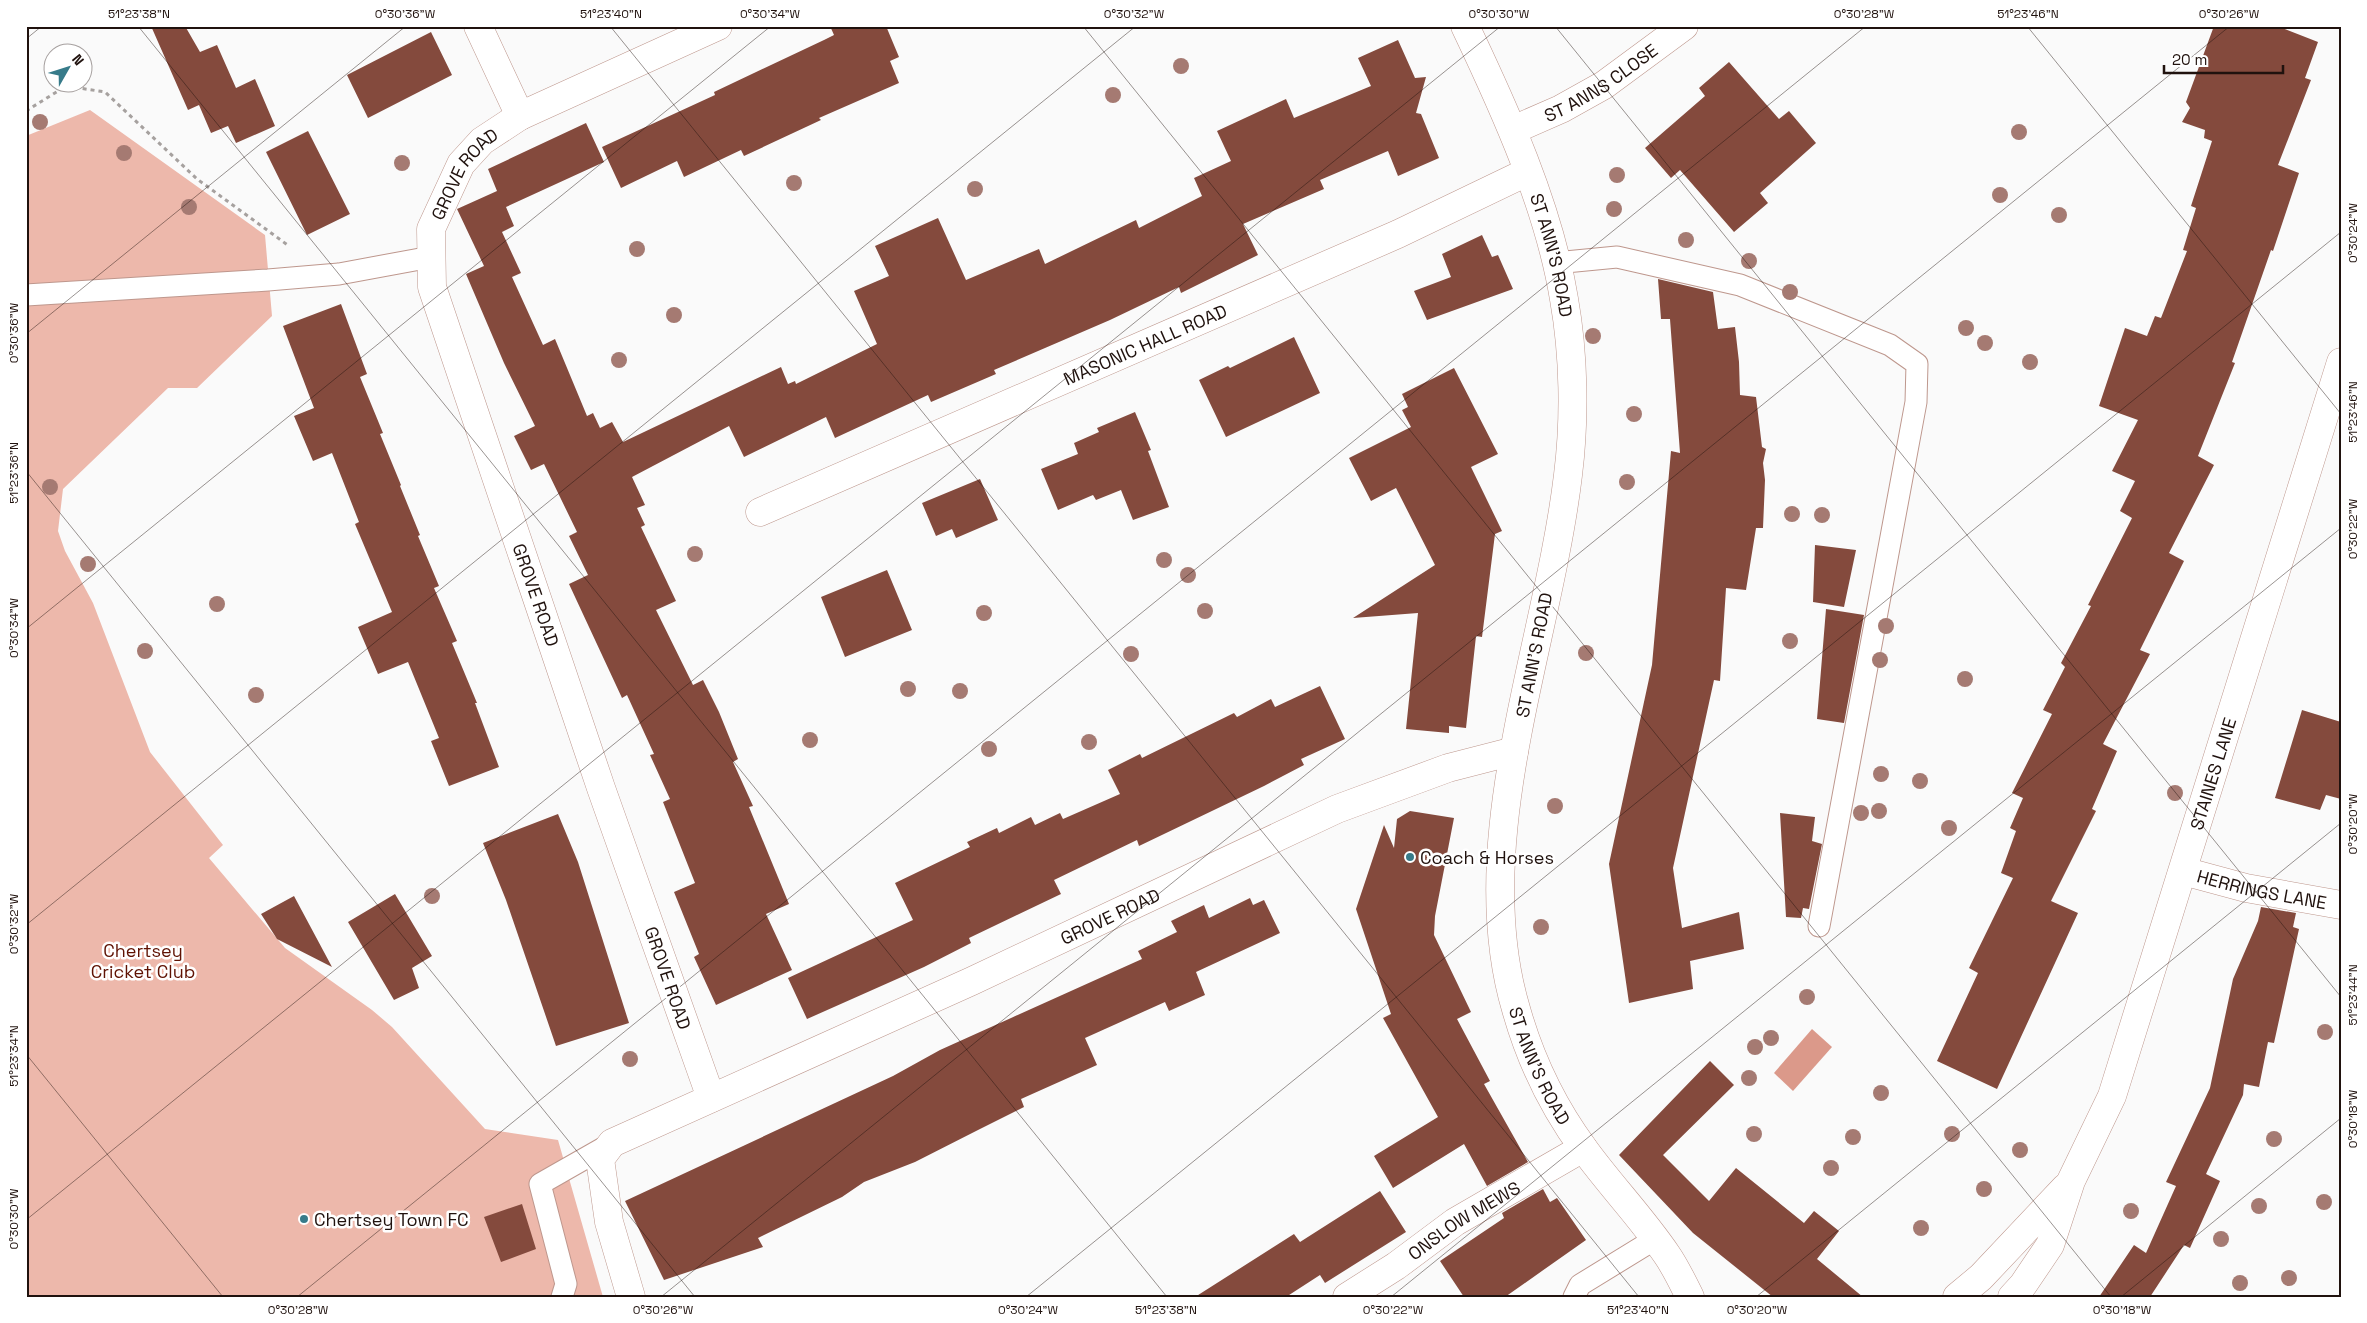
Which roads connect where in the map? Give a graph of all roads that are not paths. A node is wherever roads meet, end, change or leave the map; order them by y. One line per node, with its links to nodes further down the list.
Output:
1 (478, 26): 5 (street, GROVE ROAD)
2 (718, 26): 5 (street, GROVE ROAD)
3 (1465, 26): 6 (street, ST ANN'S ROAD)
4 (1684, 26): 6 (street, ST ANNS CLOSE)
5 (520, 116): 8 (street, GROVE ROAD)
6 (1513, 130): 7 (street, ST ANN'S ROAD)
7 (1527, 172): 9 (street, ST ANN'S ROAD); 12 (street, MASONIC HALL ROAD)
8 (431, 257): 10 (lane); 17 (street, GROVE ROAD)
9 (1555, 263): 13 (street, ST ANN'S ROAD); 16 (lane)
10 (26, 295)
11 (2341, 362): 14 (street, STAINES LANE)
12 (760, 512)
13 (1514, 751): 17 (street, GROVE ROAD); 19 (street, ST ANN'S ROAD)
14 (2183, 871): 15 (street, HERRINGS LANE); 20 (street, STAINES LANE)
15 (2341, 905)
16 (1818, 926)
17 (711, 1098): 18 (street, GROVE ROAD)
18 (612, 1143): 22 (lane); 23 (street)
19 (1583, 1148): 21 (street, ST ANN'S ROAD); 24 (street, ONSLOW MEWS)
20 (2071, 1181): 28 (street, STAINES LANE); 29 (street, STAINES LANE)
21 (1661, 1248): 25 (lane); 26 (street, ST ANN'S ROAD); 27 (street, ST ANN'S ROAD)
22 (562, 1297)
23 (631, 1297)
24 (1347, 1297)
25 (1574, 1297)
26 (1690, 1297)
27 (1710, 1297)
28 (1957, 1297)
29 (2012, 1297)

